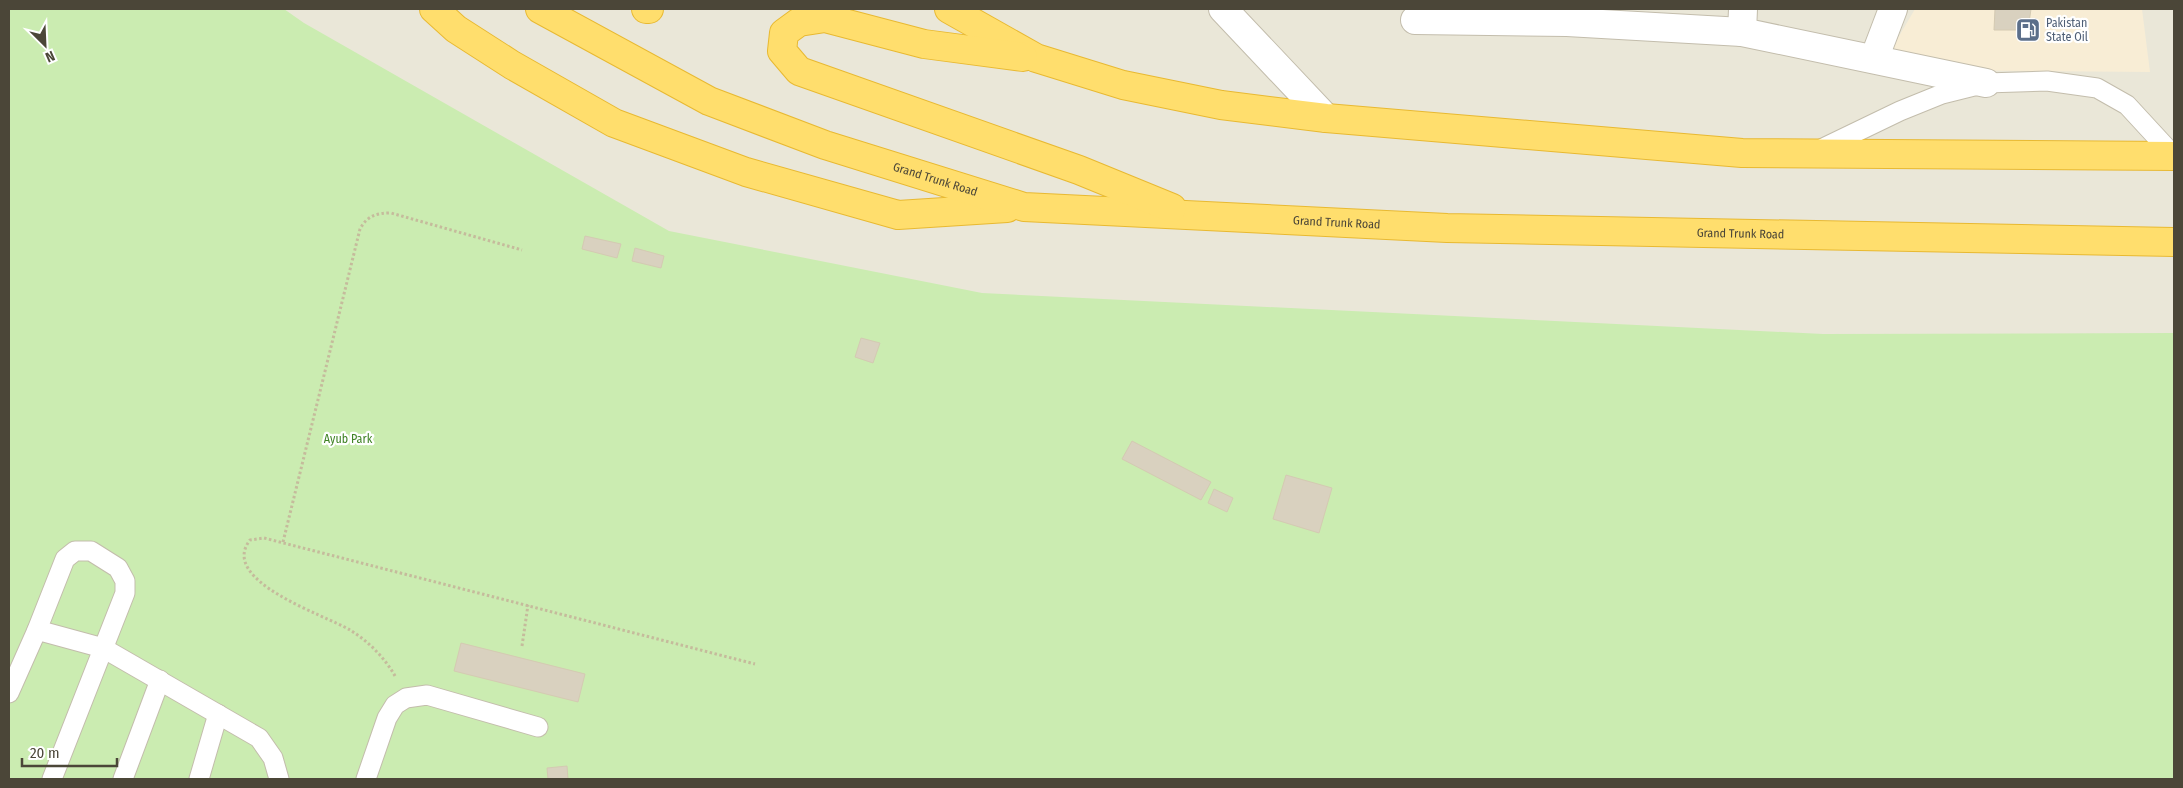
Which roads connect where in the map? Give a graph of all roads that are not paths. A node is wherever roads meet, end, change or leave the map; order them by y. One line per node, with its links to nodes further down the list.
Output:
1 (434, 9): 15 (highway)
2 (540, 9): 15 (highway, Grand Trunk Road)
3 (949, 9): 9 (highway)
4 (1223, 9): 12 (street)
5 (1893, 9): 10 (street)
6 (1567, 15): 7 (street); 8 (street)
7 (1415, 20)
8 (1743, 20): 10 (street)
9 (1036, 58): 12 (highway); 16 (highway)
10 (1874, 59): 11 (street)
11 (1986, 83): 13 (lane); 14 (lane)
12 (1326, 118): 13 (highway)
13 (1811, 153): 14 (highway)
14 (2174, 156)
15 (1024, 207): 16 (highway, Grand Trunk Road)
16 (1192, 216): 17 (highway, Grand Trunk Road)
17 (2174, 242)
18 (37, 630): 19 (lane); 19 (lane); 21 (lane)
19 (103, 648): 20 (lane); 24 (lane)
20 (160, 680): 22 (lane); 25 (lane)
21 (9, 693)
22 (218, 714): 26 (lane); 27 (lane)
23 (538, 727): 28 (lane)
24 (52, 779)
25 (123, 779)
26 (199, 779)
27 (278, 779)
28 (366, 779)

